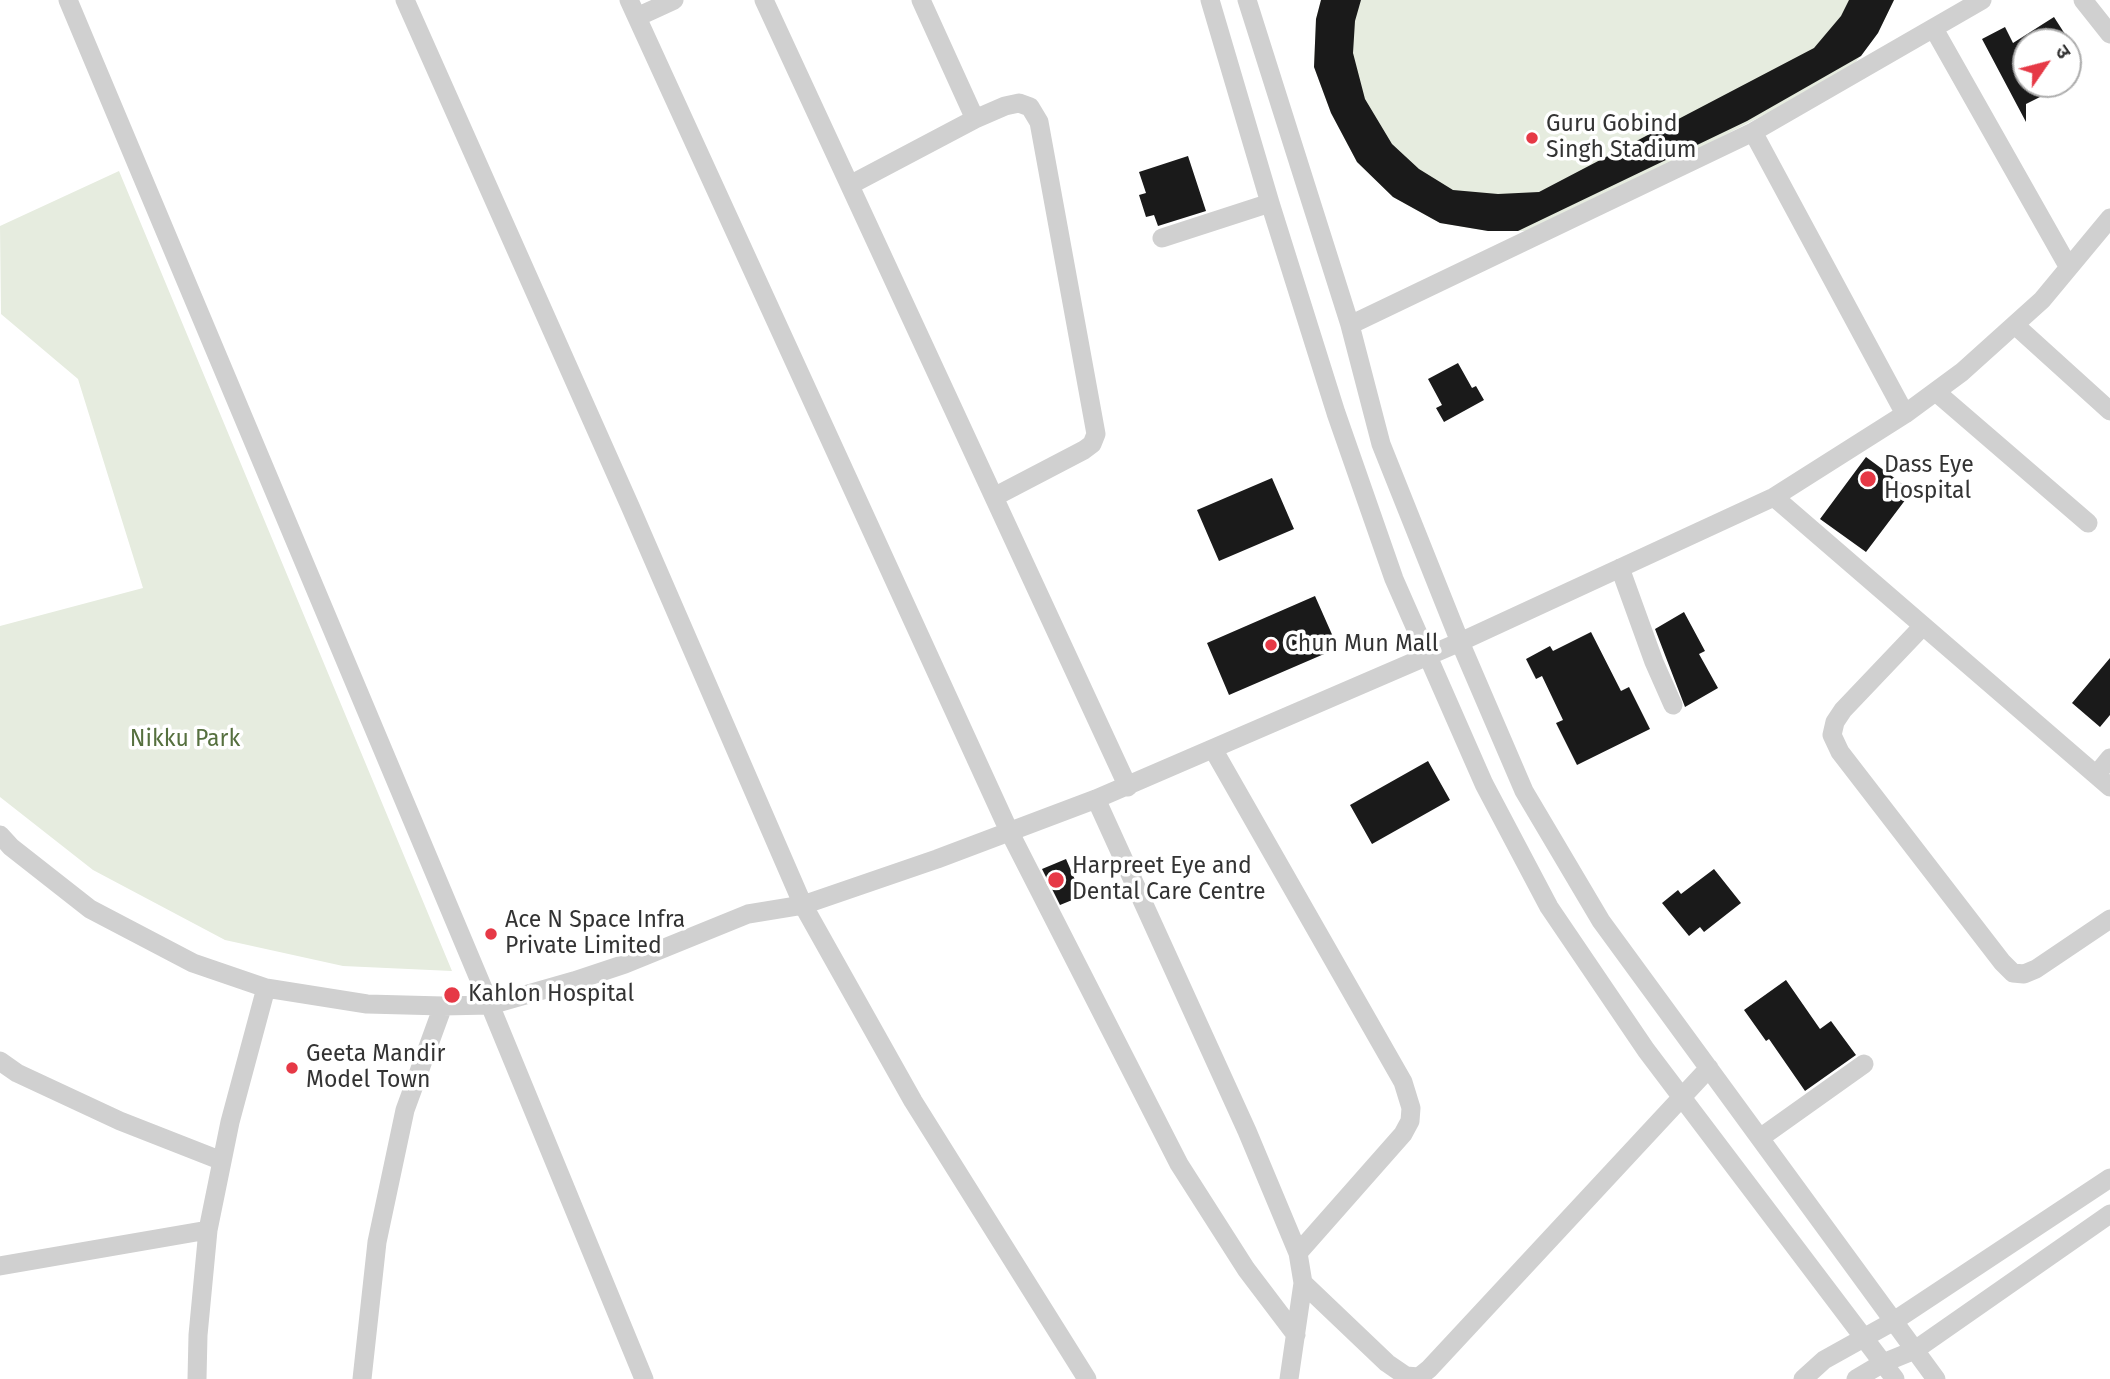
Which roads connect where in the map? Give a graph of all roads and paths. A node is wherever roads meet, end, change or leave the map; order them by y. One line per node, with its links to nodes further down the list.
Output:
1 (68, 0): 43 (street)
2 (405, 0): 40 (street)
3 (674, 0): 10 (street)
4 (764, 0): 15 (street)
5 (921, 0): 13 (street)
6 (1210, 0): 16 (street)
7 (1247, 0): 20 (street)
8 (1982, 0): 11 (street)
9 (2083, 0): 12 (street)
10 (633, 8): 38 (street)
11 (1934, 29): 14 (street); 19 (street)
12 (2110, 34)
13 (975, 119): 15 (street); 25 (street)
14 (1753, 132): 20 (street); 24 (street)
15 (850, 185): 25 (street)
16 (1270, 203): 18 (street); 31 (street)
17 (2110, 218): 19 (street)
18 (1163, 238)
19 (2068, 266): 21 (street)
20 (1350, 325): 30 (street)
21 (2015, 325): 22 (street); 23 (street)
22 (1936, 392): 24 (street); 27 (street)
23 (2110, 411)
24 (1905, 414): 26 (street)
25 (994, 497): 36 (street)
26 (1774, 497): 28 (street); 29 (street)
27 (2088, 523)
28 (1620, 568): 30 (street); 32 (street)
29 (1922, 626): 35 (street); 41 (street)
30 (1460, 642): 31 (street); 47 (street)
31 (1428, 656): 33 (street); 48 (street)
32 (1673, 705)
33 (1213, 749): 36 (street); 54 (street)
34 (2110, 758): 35 (street)
35 (2103, 781)
36 (1128, 787): 37 (street)
37 (1096, 799): 38 (street); 54 (street)
38 (1009, 831): 40 (street); 58 (street)
39 (0, 835): 42 (street)
40 (803, 905): 43 (street); 65 (street)
41 (2110, 919)
42 (266, 988): 44 (street); 50 (street)
43 (490, 1005): 44 (street); 64 (street)
44 (443, 1006): 63 (street)
45 (0, 1061): 50 (street)
46 (1864, 1064): 49 (street)
47 (1709, 1069): 48 (street); 49 (street)
48 (1683, 1098): 56 (street); 59 (street)
49 (1760, 1138): 57 (street)
50 (222, 1161): 53 (street)
51 (2110, 1178): 57 (street)
52 (2110, 1214): 60 (street)
53 (208, 1230): 55 (street); 62 (street)
54 (1298, 1252): 56 (street)
55 (0, 1266)
56 (1303, 1283): 58 (street)
57 (1894, 1321): 59 (street); 60 (street)
58 (1296, 1335): 66 (street)
59 (1863, 1337): 61 (street); 67 (street)
60 (1914, 1350): 61 (street); 70 (street)
61 (1883, 1363): 68 (street); 69 (street)
62 (197, 1379)
63 (362, 1379)
64 (644, 1379)
65 (1087, 1379)
66 (1289, 1379)
67 (1803, 1379)
68 (1856, 1379)
69 (1895, 1379)
70 (1936, 1379)

